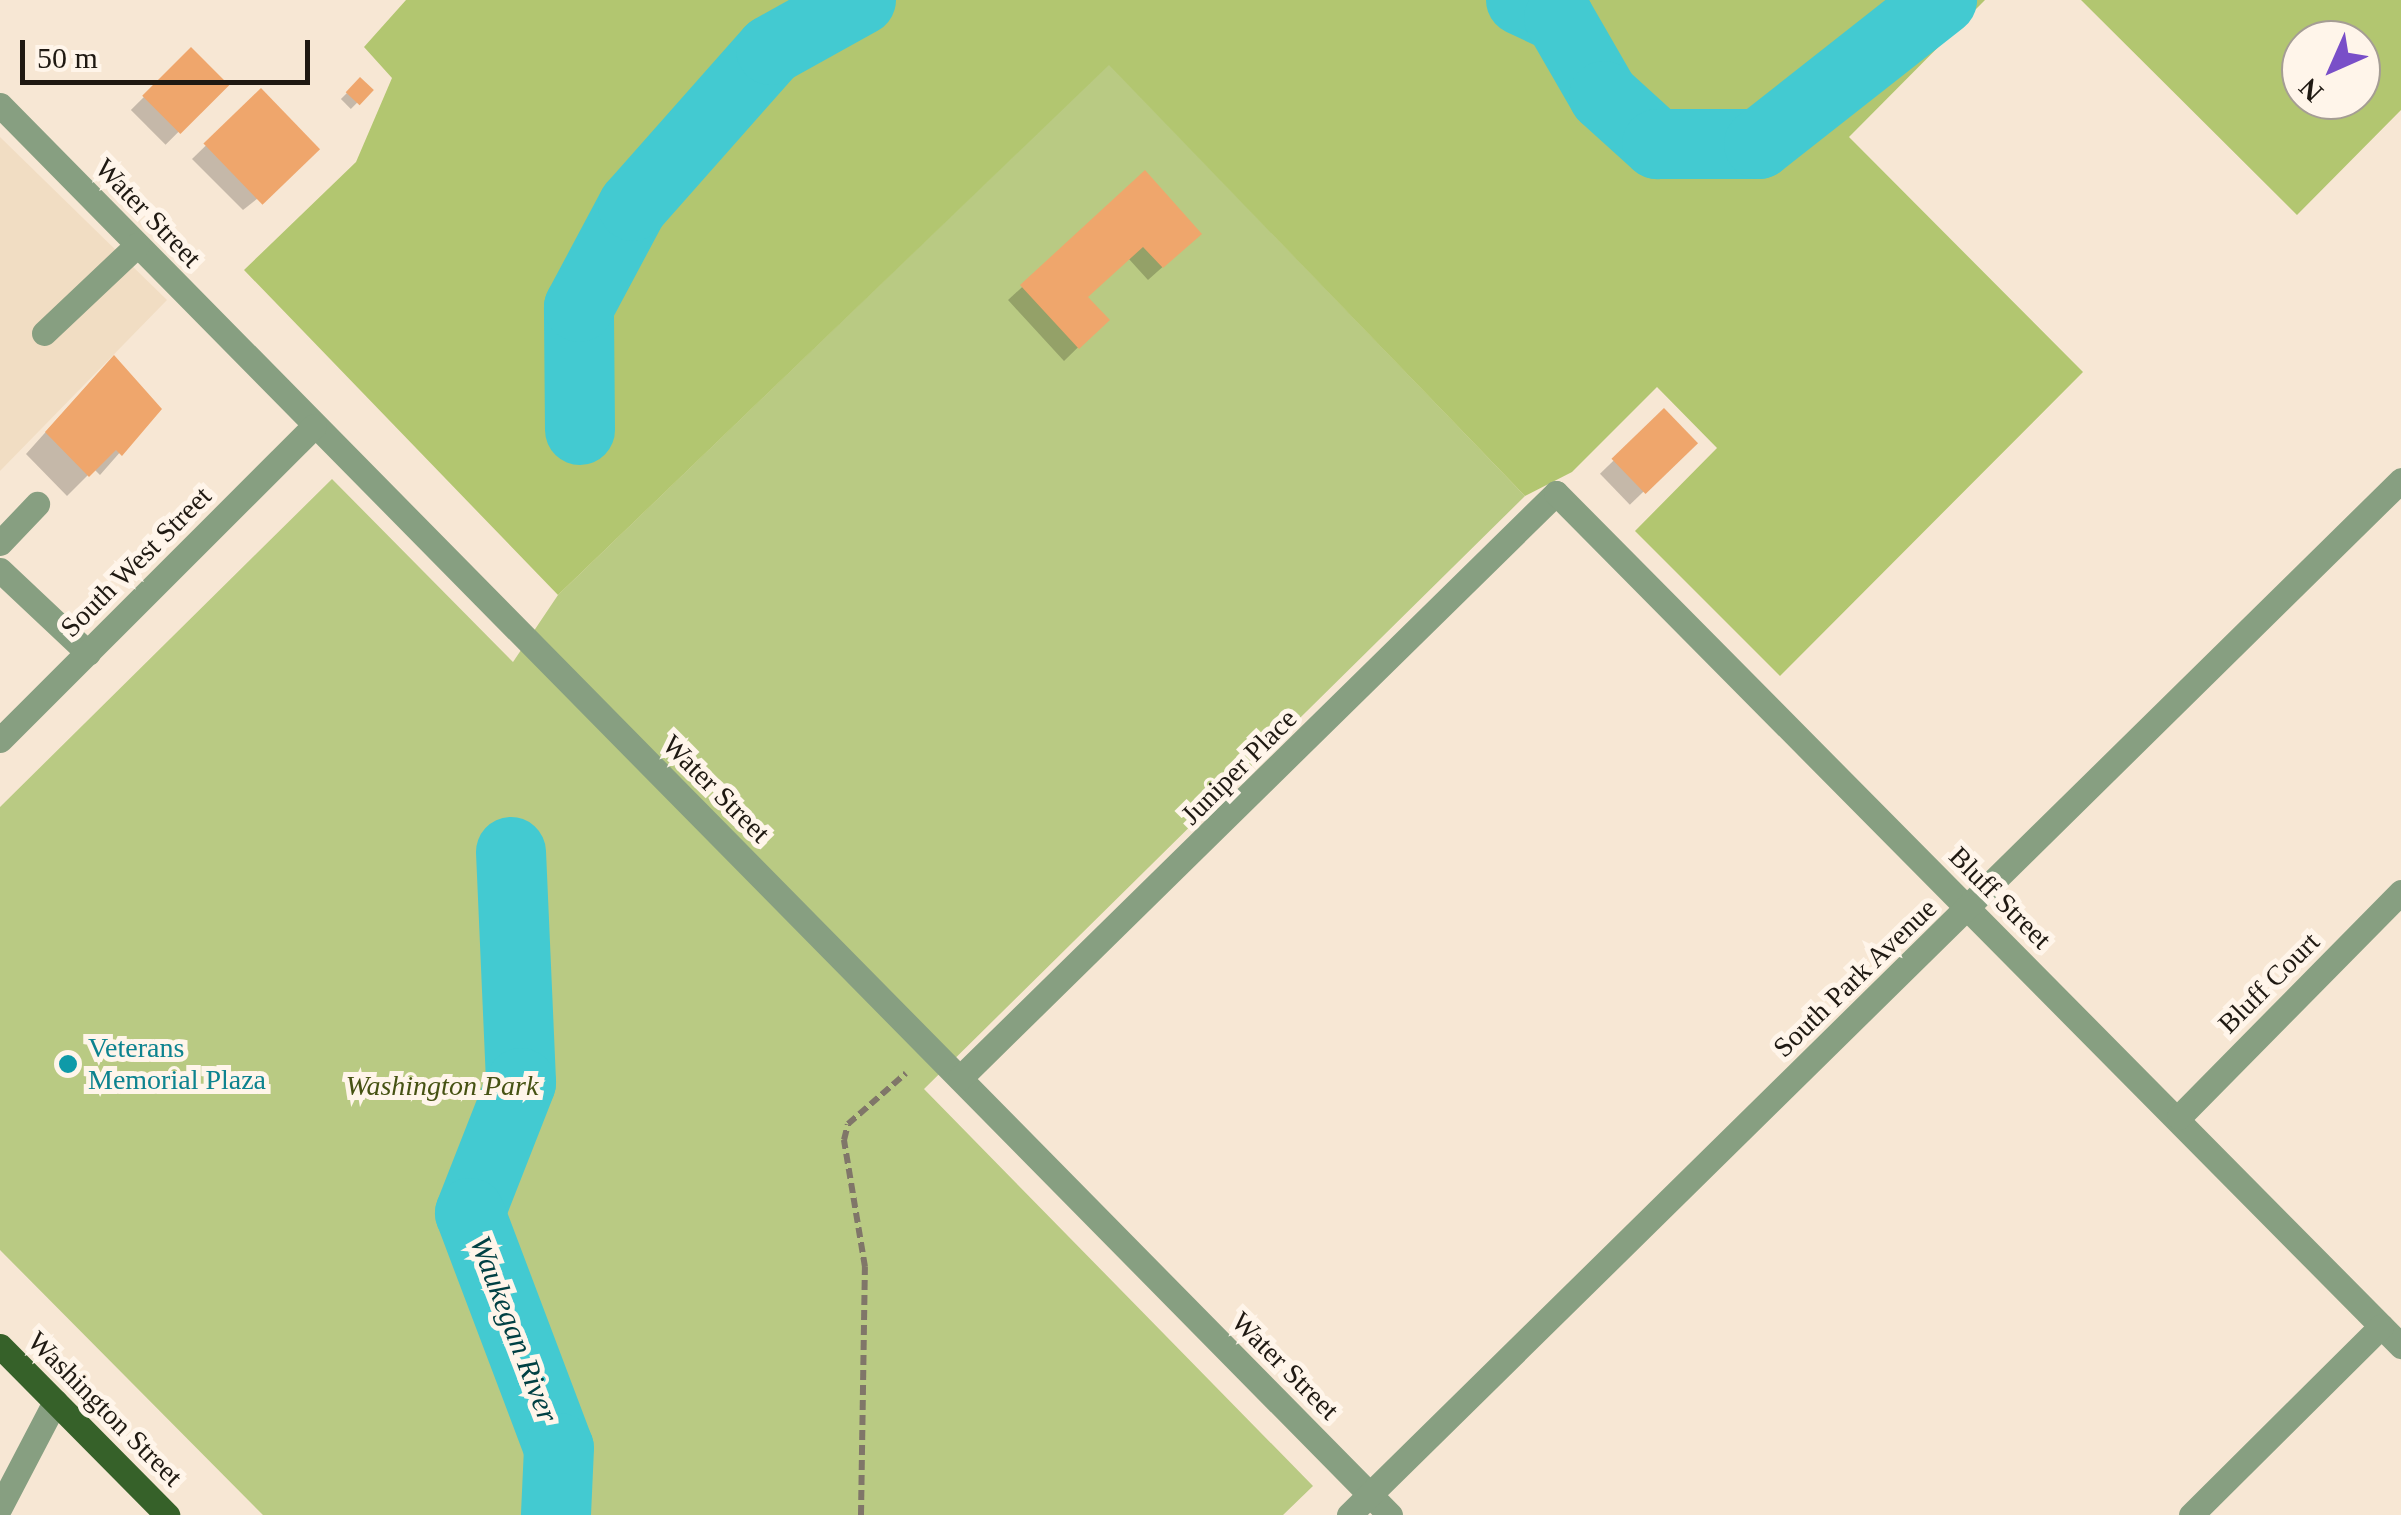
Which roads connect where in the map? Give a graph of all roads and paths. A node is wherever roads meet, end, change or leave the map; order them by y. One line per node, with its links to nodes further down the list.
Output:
1 (0, 106): 2 (street, Water Street)
2 (137, 245): 3 (street); 4 (street, Water Street)
3 (44, 333)
4 (314, 426): 10 (street, South West Street); 15 (street, Water Street)
5 (2401, 480): 13 (street, South Park Avenue)
6 (1556, 493): 13 (street, Bluff Street); 15 (street, Juniper Place)
7 (37, 504): 8 (street)
8 (0, 543)
9 (0, 570): 10 (street)
10 (88, 653): 11 (street, South West Street)
11 (0, 740)
12 (2401, 892): 16 (street, Bluff Court)
13 (1968, 910): 16 (street, Bluff Street); 21 (street, South Park Avenue)
14 (906, 1073): 24 (path)
15 (960, 1078): 21 (street, Water Street)
16 (2178, 1117): 17 (street, Bluff Street)
17 (2381, 1326): 19 (street, Bluff Street); 27 (street)
18 (0, 1346): 20 (main road, Washington Street)
19 (2401, 1346)
20 (55, 1402): 22 (street); 23 (main road, Washington Street)
21 (1370, 1494): 25 (street, South Park Avenue); 26 (street, Water Street)
22 (0, 1507)
23 (167, 1515)
24 (861, 1515)
25 (1349, 1515)
26 (1390, 1515)
27 (2191, 1515)

